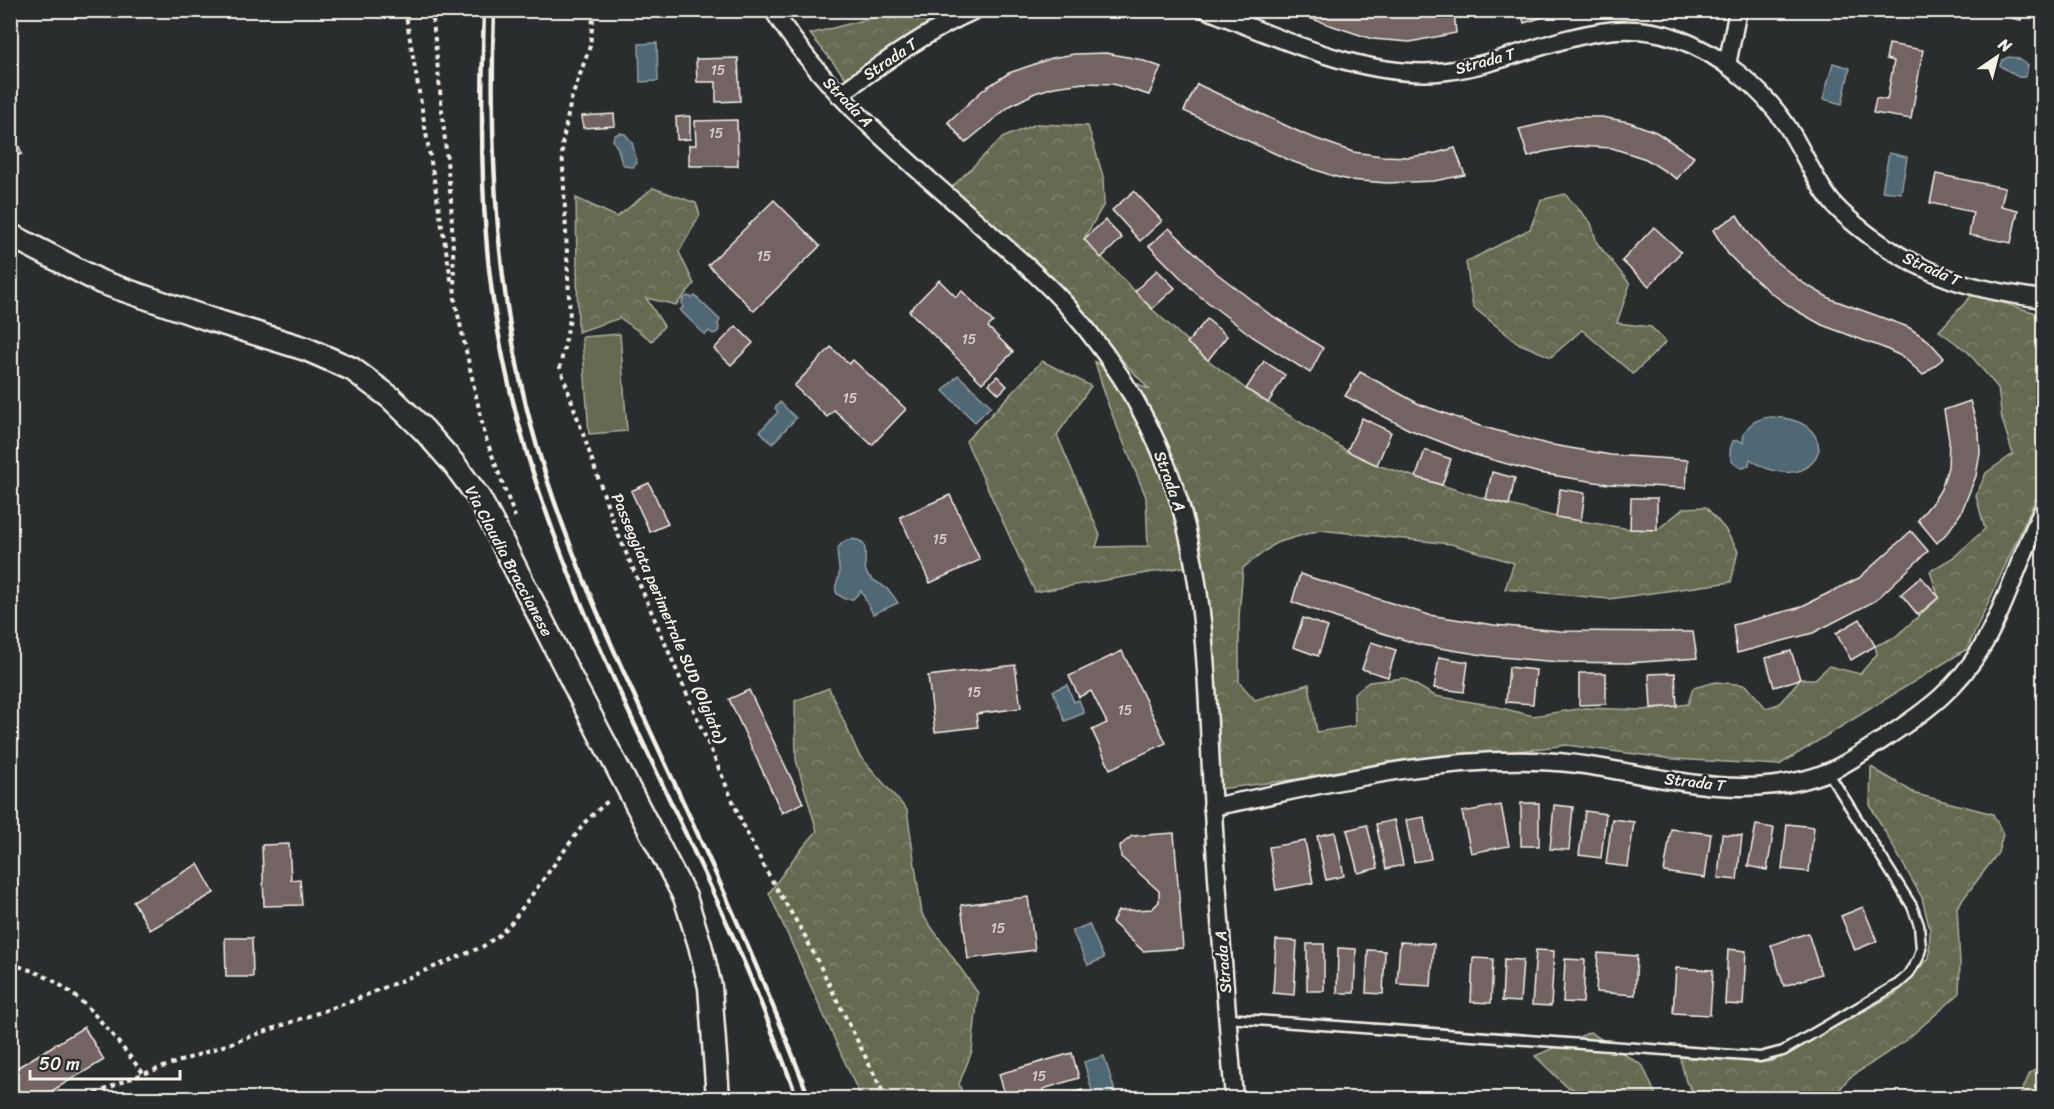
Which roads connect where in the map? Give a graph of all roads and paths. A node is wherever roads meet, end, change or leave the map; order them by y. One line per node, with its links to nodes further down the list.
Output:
1 (405, 10): 12 (path)
2 (432, 10): 12 (path)
3 (594, 10): 23 (path, Passeggiata perimetrale SUD (Olgiata))
4 (773, 10): 9 (street, Strada A)
5 (975, 10): 9 (street, Strada T)
6 (1207, 10): 8 (street, Strada T)
7 (1738, 10): 8 (street)
8 (1727, 65): 11 (street, Strada T)
9 (839, 95): 17 (street, Strada A)
10 (10, 235): 16 (main road, Via Claudia Braccianese)
11 (2043, 299)
12 (455, 301): 14 (path)
13 (2043, 508): 15 (street, Strada T)
14 (516, 521)
15 (1828, 772): 17 (street, Strada T); 19 (lane)
16 (626, 785): 20 (path); 22 (main road, Via Claudia Braccianese)
17 (1212, 807): 19 (street, Strada A)
18 (10, 964): 20 (path)
19 (1227, 1018): 24 (street, Strada A)
20 (144, 1074): 21 (path)
21 (87, 1098)
22 (718, 1098)
23 (886, 1098)
24 (1234, 1098)

